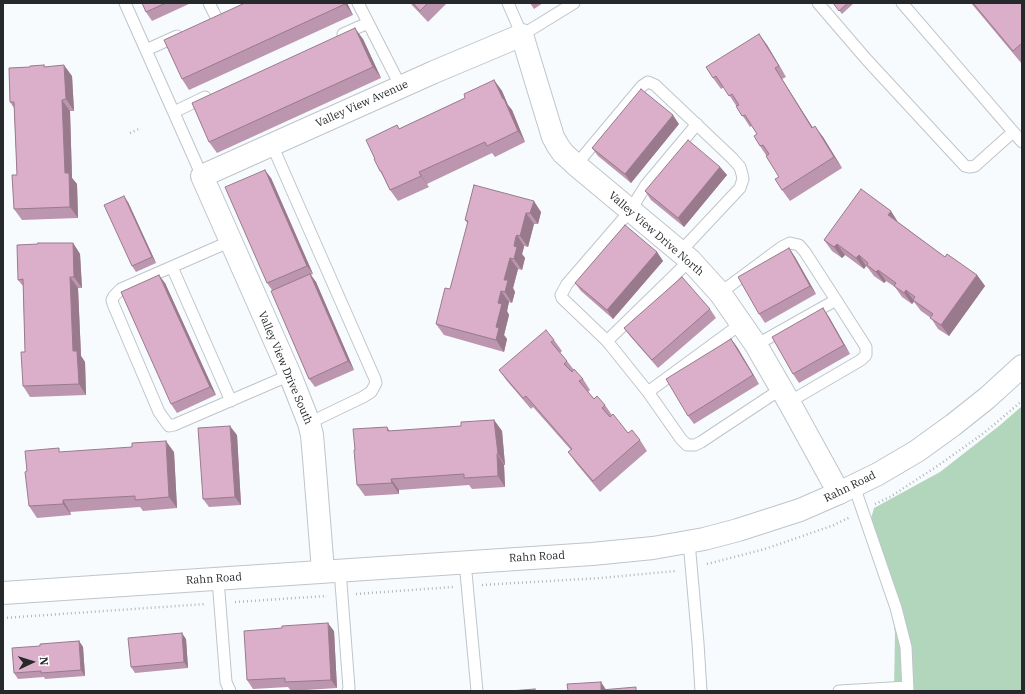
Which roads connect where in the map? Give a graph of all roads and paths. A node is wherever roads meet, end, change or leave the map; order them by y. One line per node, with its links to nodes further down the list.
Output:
1 (125, 3): 13 (lane)
2 (209, 3): 8 (lane)
3 (358, 3): 9 (lane)
4 (508, 3): 11 (lane)
5 (574, 3): 11 (lane)
6 (818, 3): 19 (lane)
7 (902, 3): 19 (lane)
8 (228, 12)
9 (368, 23): 12 (lane); 14 (lane)
10 (188, 30): 13 (lane)
11 (522, 35): 14 (street, Valley View Avenue); 23 (street, Valley View Drive North)
12 (332, 39)
13 (146, 50): 16 (lane)
14 (401, 87): 22 (street, Valley View Avenue)
15 (217, 92): 16 (lane)
16 (174, 112): 24 (lane)
17 (697, 124): 23 (lane); 25 (lane); 27 (lane)
18 (141, 128): 20 (path)
19 (1013, 132): 21 (lane)
20 (130, 133)
21 (1022, 142)
22 (272, 145): 24 (street, Valley View Avenue); 39 (lane)
23 (576, 165): 25 (street, Valley View Drive North)
24 (202, 176): 26 (street, Valley View Drive South)
25 (630, 211): 27 (street, Valley View Drive North); 32 (lane)
26 (231, 241): 28 (lane); 35 (street, Valley View Drive South)
27 (685, 256): 29 (street, Valley View Drive North); 32 (lane)
28 (172, 267): 38 (lane); 38 (lane)
29 (720, 293): 30 (lane); 31 (street, Valley View Drive North)
30 (836, 300): 33 (lane); 37 (lane)
31 (742, 324): 33 (street, Valley View Drive North); 36 (lane)
32 (607, 341): 36 (lane)
33 (756, 345): 37 (street, Valley View Drive North)
34 (1022, 366): 40 (street, Rahn Road)
35 (290, 375): 38 (lane); 39 (street, Valley View Drive South)
36 (648, 392): 37 (lane)
37 (785, 395): 40 (street, Valley View Drive North)
38 (231, 401)
39 (309, 422): 43 (street, Valley View Drive South)
40 (846, 490): 41 (street, Rahn Road); 46 (lane)
41 (690, 542): 42 (street, Rahn Road); 50 (lane)
42 (465, 562): 43 (street, Rahn Road); 49 (lane)
43 (331, 570): 44 (street, Rahn Road); 48 (lane)
44 (218, 578): 45 (street, Rahn Road); 47 (lane)
45 (3, 593)
46 (908, 689): 51 (lane)
47 (230, 691)
48 (348, 691)
49 (477, 691)
50 (701, 691)
51 (839, 691)

